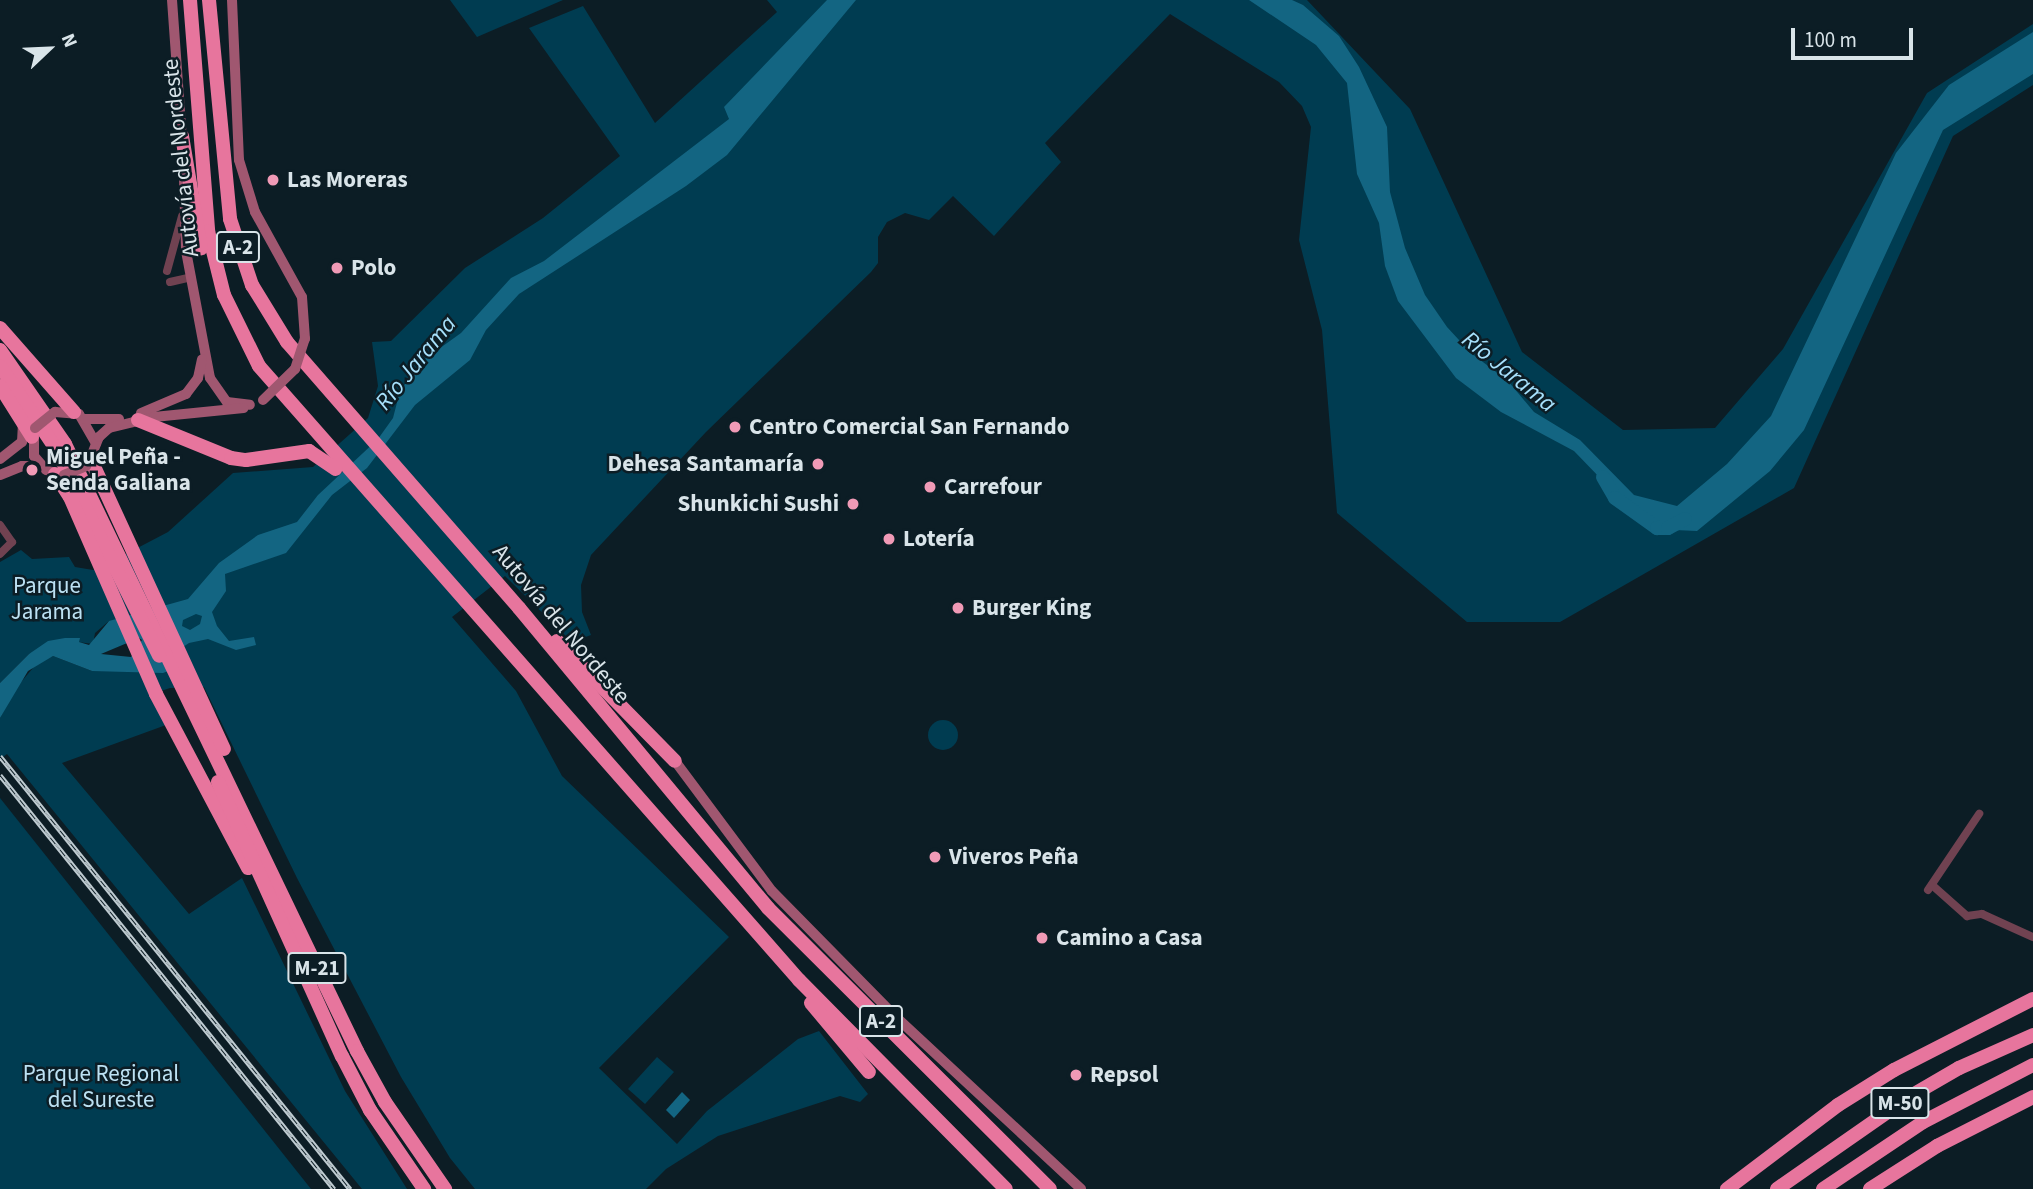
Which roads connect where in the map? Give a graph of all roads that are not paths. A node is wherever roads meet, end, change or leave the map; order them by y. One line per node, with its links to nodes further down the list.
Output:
1 (172, 0): 5 (street)
2 (190, 0): 12 (highway, Autovía del Nordeste / A-2)
3 (209, 0): 32 (highway, Autovía del Nordeste / A-2)
4 (232, 0): 16 (street, bridge)
5 (182, 136): 6 (street); 12 (highway)
6 (184, 203): 7 (street); 8 (street)
7 (167, 271)
8 (191, 278): 9 (street); 11 (street)
9 (170, 282)
10 (0, 328): 18 (highway)
11 (203, 342): 16 (street); 18 (street)
12 (246, 342): 22 (highway, Autovía del Nordeste / A-2)
13 (0, 350): 31 (highway, M-21)
14 (0, 366): 31 (highway, M-21)
15 (0, 386): 17 (highway)
16 (250, 405): 19 (street)
17 (19, 412): 20 (highway); 24 (street)
18 (79, 416): 20 (street, bridge); 21 (street)
19 (138, 420): 21 (street); 22 (highway)
20 (33, 437): 24 (street); 25 (street)
21 (96, 443): 23 (street)
22 (320, 450): 37 (highway, Autovía del Nordeste / A-2)
23 (88, 463): 27 (street, bridge); 31 (highway)
24 (5, 464): 25 (street); 26 (street); 28 (street)
25 (41, 466): 27 (street)
26 (0, 474)
27 (59, 474): 38 (highway)
28 (0, 481)
29 (0, 525): 30 (street)
30 (0, 554)
31 (142, 597): 33 (highway, M-21)
32 (519, 608): 34 (highway); 47 (highway, Autovía del Nordeste / A-2)
33 (207, 736): 38 (highway, M-21); 45 (highway, M-21)
34 (675, 761): 48 (street)
35 (1979, 814): 36 (street)
36 (2033, 937)
37 (799, 980): 42 (highway); 46 (highway, A-2)
38 (314, 995): 44 (highway, M-21)
39 (2033, 1001): 49 (highway, M-50)
40 (2033, 1033): 50 (highway, M-50)
41 (2033, 1065): 51 (highway, M-50)
42 (869, 1072)
43 (2033, 1097): 52 (highway, M-50)
44 (424, 1189)
45 (445, 1189)
46 (1006, 1189)
47 (1051, 1189)
48 (1081, 1189)
49 (1727, 1189)
50 (1777, 1189)
51 (1823, 1189)
52 (1871, 1189)

